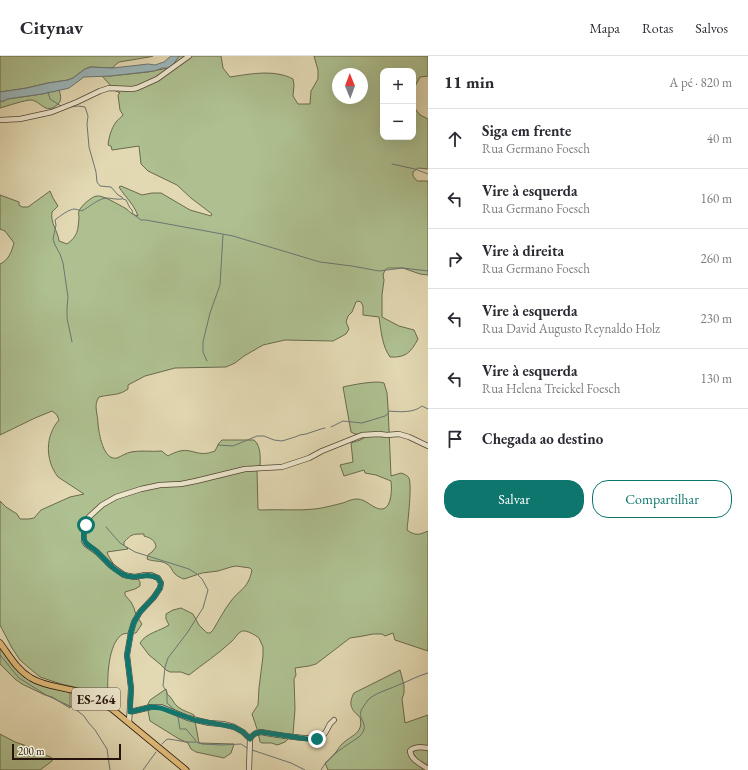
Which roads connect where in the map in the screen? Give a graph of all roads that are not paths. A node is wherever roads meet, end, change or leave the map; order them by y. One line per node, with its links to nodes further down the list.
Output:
1 (189, 56): 2 (street)
2 (0, 120)
3 (428, 446): 5 (street)
4 (0, 643): 7 (main road, ES-264)
5 (130, 712): 7 (street); 8 (street)
6 (334, 720): 8 (street)
7 (129, 723): 11 (main road, ES-264)
8 (250, 739): 12 (street)
9 (428, 748): 10 (street)
10 (428, 769)
11 (186, 770)
12 (250, 770)

